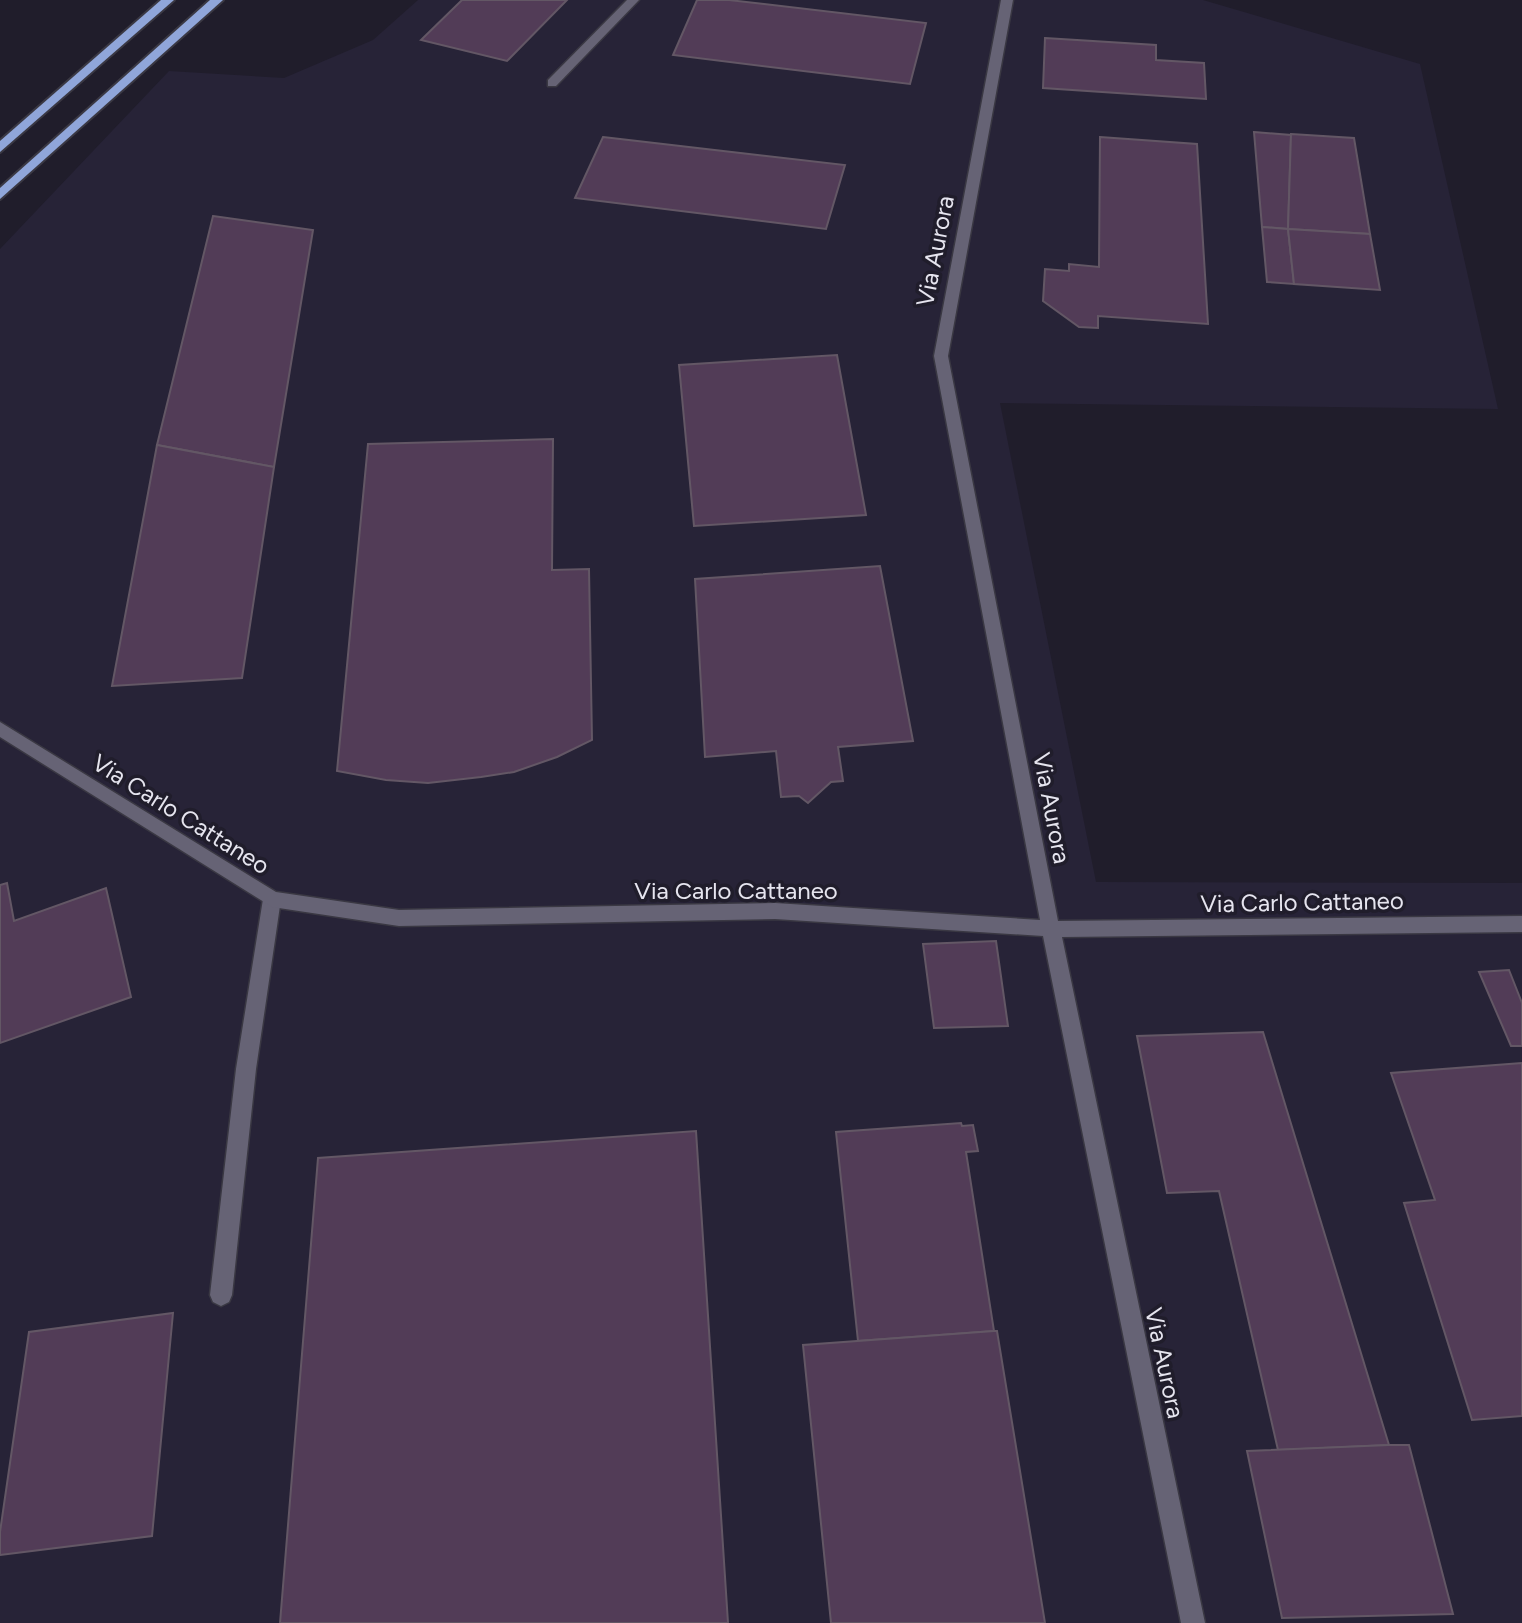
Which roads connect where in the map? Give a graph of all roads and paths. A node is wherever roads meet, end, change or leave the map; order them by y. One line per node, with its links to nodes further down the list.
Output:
1 (168, 0): 6 (highway)
2 (217, 0): 7 (highway)
3 (633, 0): 5 (street)
4 (1007, 0): 11 (street, Via Aurora)
5 (552, 83)
6 (0, 148)
7 (0, 195)
8 (0, 729): 9 (street, Via Carlo Cattaneo)
9 (272, 899): 11 (street, Via Carlo Cattaneo); 12 (street)
10 (1522, 924): 11 (street, Via Carlo Cattaneo)
11 (1051, 929): 13 (street, Via Aurora)
12 (221, 1295)
13 (1193, 1623)

